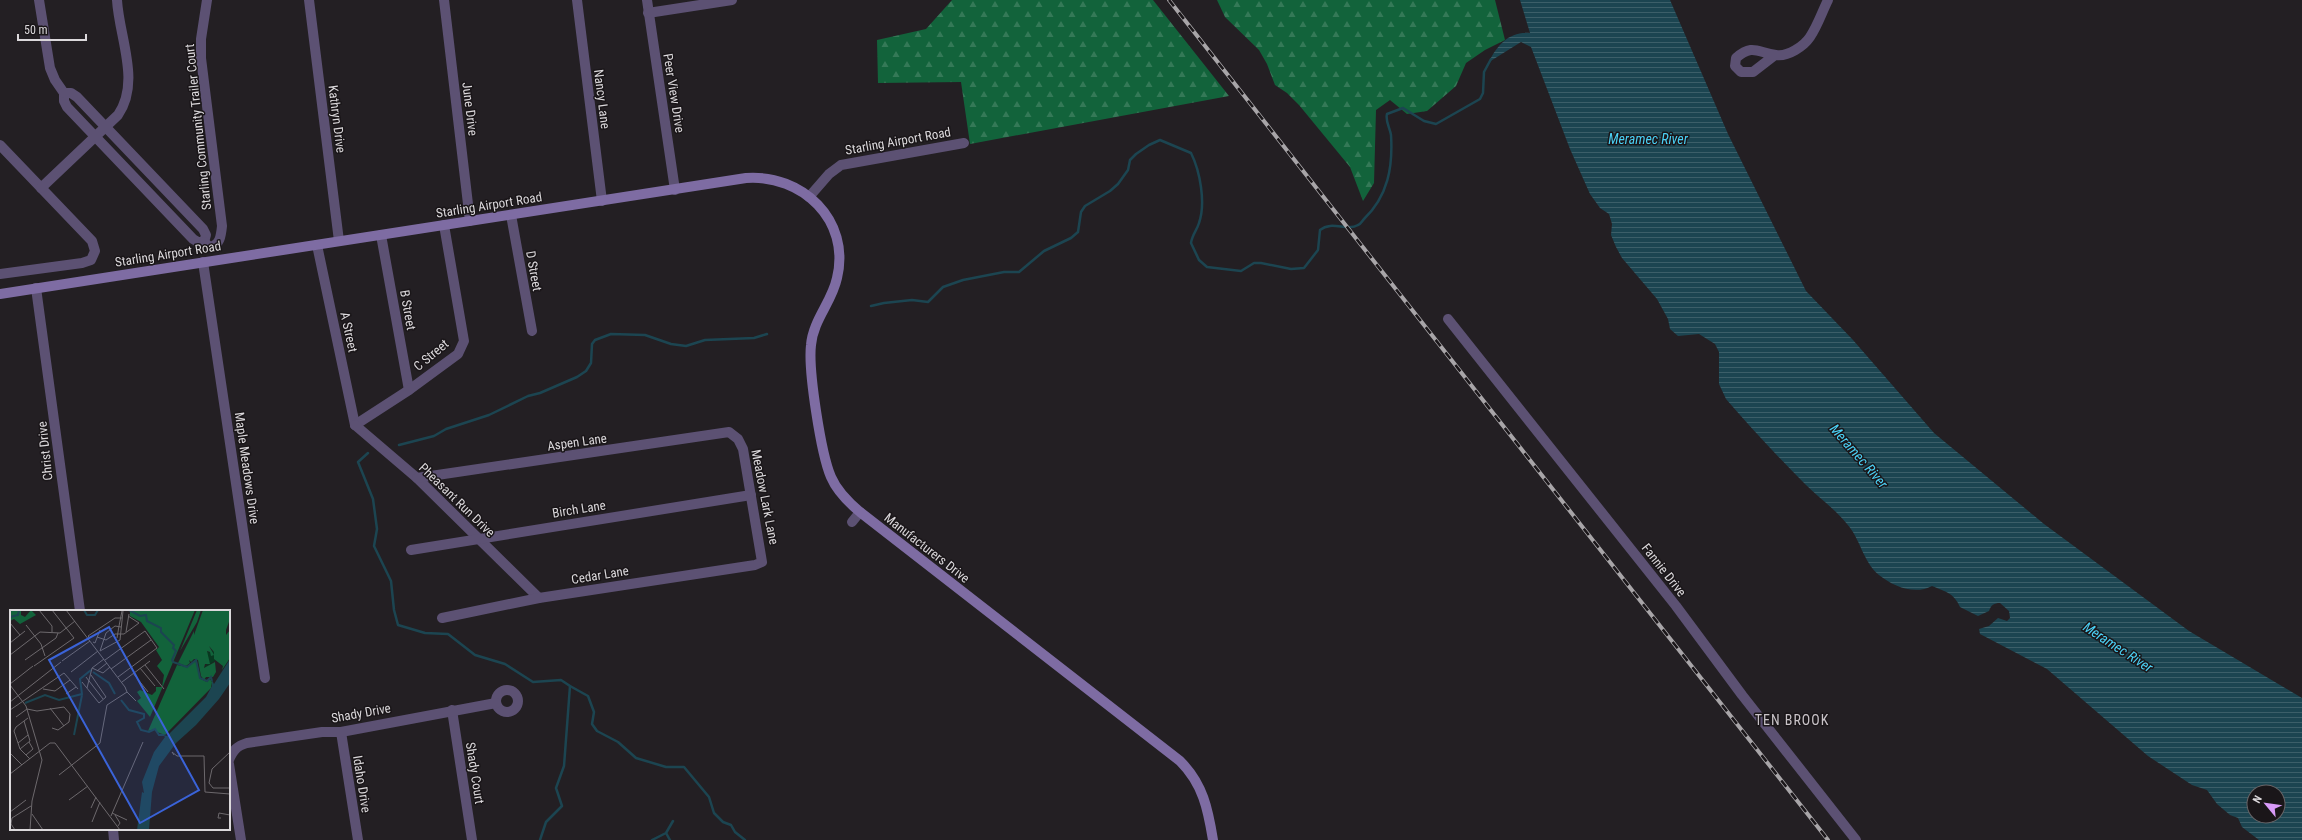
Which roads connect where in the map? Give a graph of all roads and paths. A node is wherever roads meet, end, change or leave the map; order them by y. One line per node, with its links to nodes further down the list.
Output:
1 (39, 0): 12 (street)
2 (117, 0): 13 (street)
3 (207, 0): 26 (street, Starling Community Trailer Court)
4 (309, 0): 25 (street, Kathryn Drive)
5 (444, 0): 22 (street, June Drive)
6 (577, 0): 20 (street, Nancy Lane)
7 (647, 0): 10 (street, Peer View Drive)
8 (732, 0): 10 (street)
9 (1828, 0): 11 (street)
10 (648, 12): 18 (street, Peer View Drive)
11 (1775, 55)
12 (64, 93): 13 (street, Starling Community Trailer Court); 14 (street)
13 (106, 127): 14 (street); 26 (street, Starling Community Trailer Court)
14 (95, 137): 17 (street); 26 (street)
15 (964, 143): 19 (street, Starling Airport Road)
16 (0, 145): 17 (street)
17 (41, 188): 30 (street)
18 (675, 190): 19 (street, Starling Airport Road); 20 (street, Starling Airport Road)
19 (809, 197): 40 (street, Manufacturers Drive)
20 (602, 201): 21 (street, Starling Airport Road)
21 (511, 215): 22 (street, Starling Airport Road); 34 (street, D Street)
22 (470, 221): 23 (street, Starling Airport Road)
23 (444, 225): 24 (street, Starling Airport Road); 35 (street, C Street)
24 (381, 235): 25 (street, Starling Airport Road); 35 (street, B Street)
25 (339, 241): 27 (street, Starling Airport Road)
26 (208, 244): 28 (street, Starling Community Trailer Court)
27 (317, 244): 28 (street, Starling Airport Road); 36 (street, A Street)
28 (214, 260): 29 (street, Starling Airport Road)
29 (203, 262): 31 (street, Starling Airport Road); 48 (street, Maple Meadows Drive)
30 (0, 274)
31 (36, 288): 32 (street, Starling Airport Road); 46 (street, Christ Drive)
32 (0, 294)
33 (1448, 319): 60 (street, Fannie Drive)
34 (532, 331)
35 (409, 390): 36 (street, C Street)
36 (354, 425): 38 (street, Pheasant Run Drive)
37 (738, 439): 38 (street, Aspen Lane); 39 (street, Meadow Lark Lane)
38 (417, 478): 42 (street, Pheasant Run Drive)
39 (751, 495): 42 (street, Birch Lane); 44 (street, Meadow Lark Lane)
40 (860, 512): 41 (street); 59 (street, Manufacturers Drive)
41 (852, 522)
42 (478, 539): 43 (street, Birch Lane); 45 (street, Pheasant Run Drive)
43 (411, 550)
44 (762, 562): 45 (street, Cedar Lane)
45 (539, 598): 47 (street, Cedar Lane)
46 (80, 610)
47 (442, 618)
48 (265, 678)
49 (496, 703): 50 (street, Shady Drive)
50 (452, 710): 51 (street, Shady Drive); 58 (street, Shady Court)
51 (341, 732): 52 (street, Shady Drive); 57 (street, Idaho Drive)
52 (231, 756)
53 (230, 770): 56 (street)
54 (113, 830): 55 (street)
55 (114, 840)
56 (241, 840)
57 (358, 840)
58 (472, 840)
59 (1213, 840)
60 (1856, 840)

